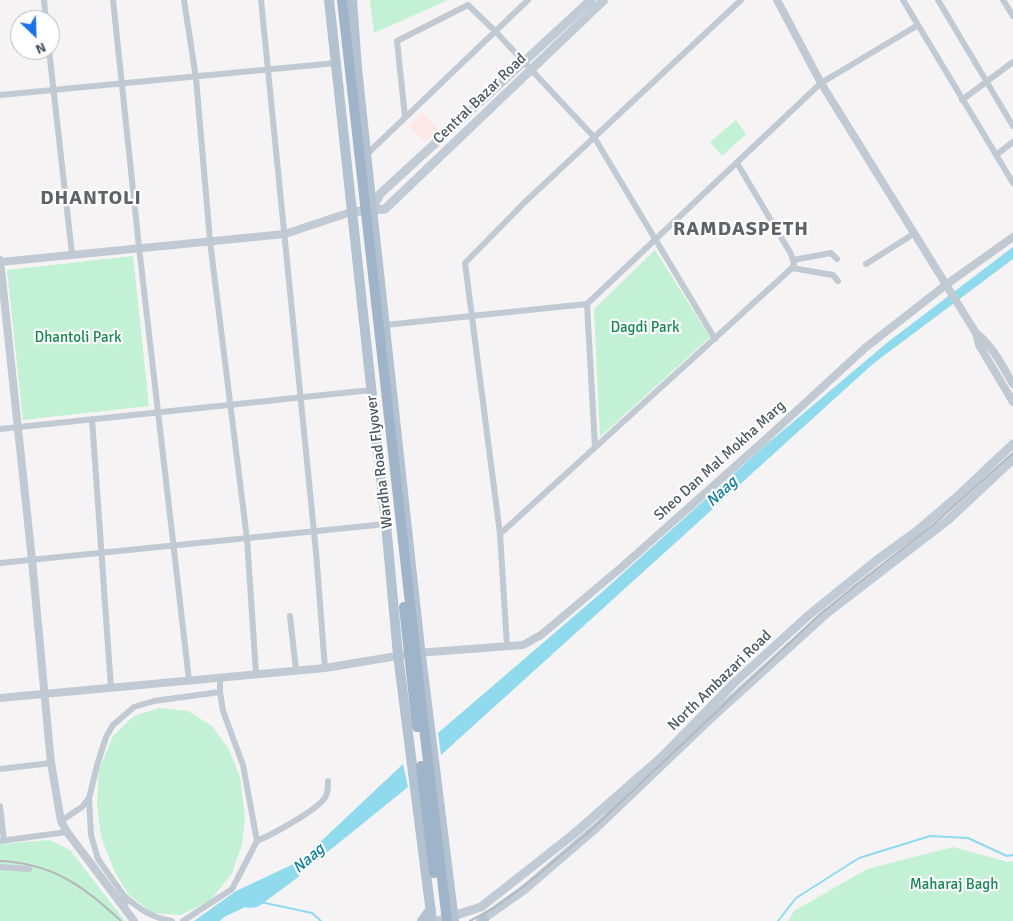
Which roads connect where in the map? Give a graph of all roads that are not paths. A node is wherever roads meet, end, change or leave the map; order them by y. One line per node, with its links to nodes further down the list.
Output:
1 (114, 0): 28 (street)
2 (184, 0): 25 (street)
3 (262, 0): 23 (street)
4 (329, 0): 21 (main road)
5 (336, 0): 118 (highway, Wardha Road Flyover)
6 (342, 0): 110 (highway, Wardha Road Flyover)
7 (352, 0): 36 (main road)
8 (528, 0): 18 (street)
9 (591, 0): 22 (main road, Central Bazar Road)
10 (604, 0): 24 (main road, Central Bazar Road)
11 (741, 0): 34 (street)
12 (777, 0): 27 (street)
13 (904, 0): 17 (street)
14 (938, 0): 26 (street)
15 (1003, 0): 16 (street)
16 (1013, 16)
17 (918, 25): 27 (street); 31 (street)
18 (495, 31): 22 (street); 32 (street); 32 (street)
19 (50, 60): 29 (street)
20 (1013, 62): 26 (street)
21 (336, 63): 23 (street); 41 (main road)
22 (524, 63): 24 (street); 40 (main road, Central Bazar Road)
23 (269, 70): 25 (street); 43 (street)
24 (531, 70): 34 (street); 40 (main road, Central Bazar Road)
25 (196, 78): 28 (street); 46 (street)
26 (986, 82): 31 (street); 33 (street)
27 (821, 83): 38 (street); 42 (street)
28 (122, 84): 29 (street); 47 (street)
29 (53, 91): 30 (street); 48 (street)
30 (0, 96)
31 (962, 100): 37 (street)
32 (405, 118): 36 (street)
33 (1013, 126)
34 (594, 136): 45 (street); 57 (street)
35 (1013, 142): 37 (street)
36 (366, 155): 40 (main road)
37 (996, 155): 39 (street)
38 (736, 163): 45 (street); 50 (street)
39 (1013, 182)
40 (372, 209): 41 (main road, Central Bazar Road); 58 (main road)
41 (351, 212): 43 (street); 62 (main road)
42 (915, 233): 52 (street); 55 (street)
43 (285, 234): 46 (street); 63 (street)
44 (1013, 237): 55 (street, Sheo Dan Mal Mokha Marg)
45 (656, 239): 56 (street); 60 (street)
46 (210, 241): 47 (street); 65 (street)
47 (140, 247): 48 (street); 66 (street)
48 (72, 254): 51 (street)
49 (837, 259): 50 (street)
50 (793, 260): 53 (street)
51 (0, 261): 69 (street)
52 (866, 264)
53 (792, 268): 54 (street); 60 (street)
54 (838, 281)
55 (947, 284): 59 (street); 82 (street, Sheo Dan Mal Mokha Marg)
56 (587, 304): 57 (street); 71 (street)
57 (471, 315): 58 (street); 75 (street)
58 (385, 325): 83 (main road)
59 (976, 333): 61 (street); 64 (street)
60 (715, 339): 71 (street)
61 (1013, 384)
62 (370, 390): 63 (street); 73 (main road)
63 (300, 398): 65 (street); 74 (street)
64 (1013, 402)
65 (230, 406): 66 (street); 76 (street)
66 (159, 412): 67 (street); 77 (street)
67 (92, 419): 69 (street); 78 (street)
68 (0, 428): 69 (street)
69 (18, 428): 79 (street)
70 (1013, 444): 99 (main road, North Ambazari Road)
71 (595, 447): 75 (street)
72 (1011, 464): 101 (main road, North Ambazari Road)
73 (386, 524): 74 (street); 84 (main road)
74 (314, 532): 76 (street); 85 (street)
75 (500, 534): 82 (street)
76 (247, 539): 77 (street); 87 (street)
77 (173, 546): 78 (street); 89 (street)
78 (102, 554): 79 (street); 90 (street)
79 (32, 560): 80 (street); 92 (street)
80 (0, 563)
81 (290, 616): 86 (street)
82 (507, 646): 83 (street, Sheo Dan Mal Mokha Marg)
83 (421, 653): 84 (street, Sheo Dan Mal Mokha Marg); 110 (main road)
84 (398, 655): 85 (street, Sheo Dan Mal Mokha Marg); 108 (main road)
85 (325, 668): 86 (street, Sheo Dan Mal Mokha Marg)
86 (296, 670): 87 (street, Sheo Dan Mal Mokha Marg)
87 (256, 673): 88 (street, Sheo Dan Mal Mokha Marg)
88 (220, 677): 89 (street, Sheo Dan Mal Mokha Marg); 91 (street)
89 (189, 680): 90 (street, Sheo Dan Mal Mokha Marg)
90 (111, 688): 92 (street, Sheo Dan Mal Mokha Marg)
91 (220, 692): 97 (street); 104 (street)
92 (44, 695): 93 (street, Sheo Dan Mal Mokha Marg); 94 (street)
93 (0, 698)
94 (51, 763): 95 (street); 100 (street)
95 (0, 769)
96 (328, 780): 104 (street)
97 (90, 798): 100 (street); 107 (street)
98 (0, 806): 103 (street)
99 (589, 819): 101 (main road); 110 (main road, North Ambazari Road)
100 (61, 821): 102 (street)
101 (597, 827): 111 (main road, North Ambazari Road)
102 (67, 832): 103 (street); 109 (street)
103 (2, 841)
104 (257, 841): 114 (street)
105 (0, 867): 106 (street)
106 (29, 869)
107 (124, 896): 109 (street); 113 (street)
108 (431, 909): 115 (main road); 116 (main road)
109 (126, 911): 112 (street)
110 (451, 919): 117 (main road, North Ambazari Road)
111 (482, 920)
112 (134, 921)
113 (172, 921)
114 (183, 921)
115 (422, 921)
116 (432, 921)
117 (437, 921)
118 (441, 921)

